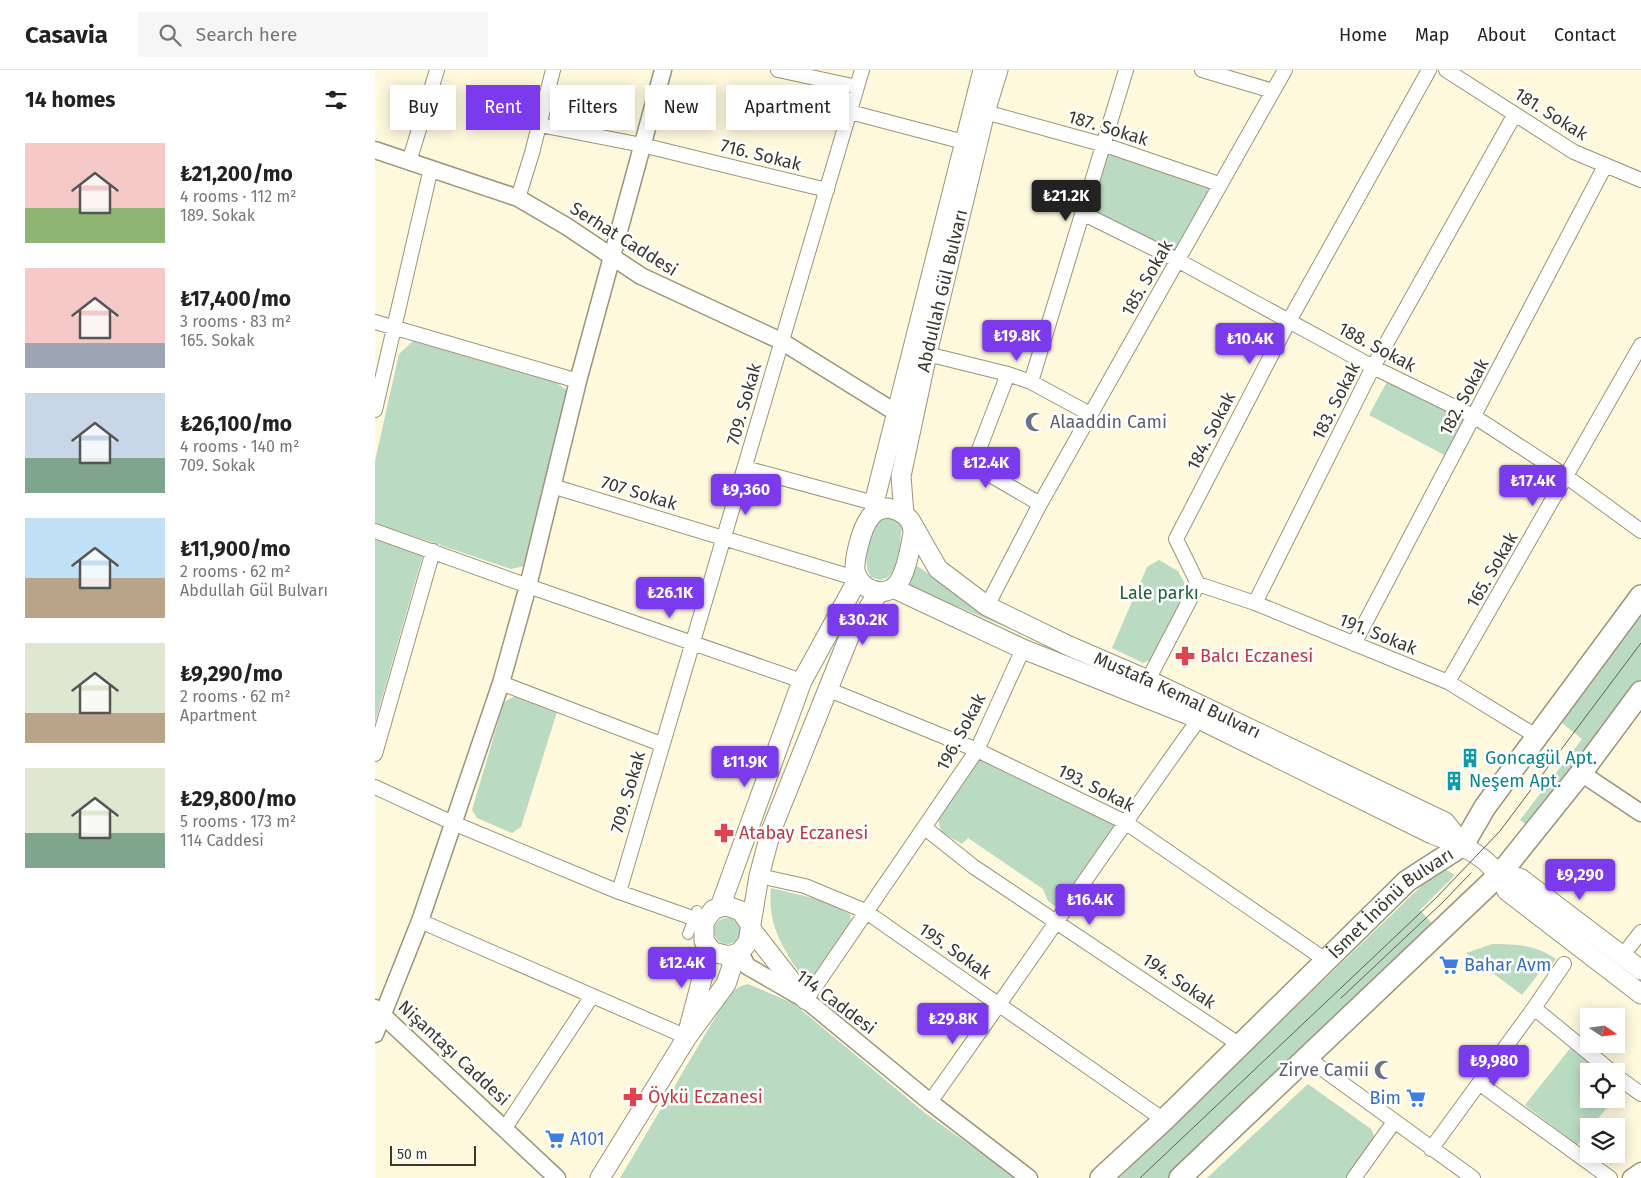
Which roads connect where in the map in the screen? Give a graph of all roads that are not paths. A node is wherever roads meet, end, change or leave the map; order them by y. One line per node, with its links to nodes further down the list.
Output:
1 (437, 70): 24 (street)
2 (553, 70): 18 (street)
3 (663, 70): 21 (street)
4 (778, 70): 13 (street)
5 (863, 70): 13 (street, 709. Sokak)
6 (983, 70): 20 (main road, Abdullah Gül Bulvarı)
7 (998, 70): 16 (main road, Abdullah Gül Bulvarı)
8 (1127, 70): 22 (street)
9 (1202, 70): 14 (street)
10 (1285, 70): 14 (street, 185. Sokak)
11 (1429, 70): 34 (street, 184. Sokak)
12 (1446, 70): 17 (street, 181. Sokak)
13 (857, 87): 15 (street, 709. Sokak)
14 (1273, 91): 28 (street, 185. Sokak)
15 (850, 112): 20 (street); 29 (street, 709. Sokak)
16 (985, 112): 22 (street, 187. Sokak); 39 (main road, Abdullah Gül Bulvarı)
17 (1515, 114): 25 (street, 181. Sokak); 40 (street, 183. Sokak)
18 (540, 125): 21 (street, 716. Sokak)
19 (538, 130): 30 (street)
20 (964, 142): 45 (main road, Abdullah Gül Bulvarı)
21 (642, 145): 29 (street, 716. Sokak); 32 (street)
22 (1105, 145): 28 (street, 187. Sokak); 31 (street)
23 (375, 150): 24 (street, Serhat Caddesi)
24 (409, 162): 26 (street, Serhat Caddesi)
25 (1605, 166): 27 (street, 181. Sokak); 47 (street, 182. Sokak)
26 (431, 168): 30 (street, Serhat Caddesi); 36 (street)
27 (1641, 180)
28 (1219, 184): 33 (street, 185. Sokak)
29 (827, 190): 37 (street, 709. Sokak)
30 (518, 198): 32 (street, Serhat Caddesi)
31 (1084, 214): 33 (street, 188. Sokak); 43 (street)
32 (611, 256): 37 (street, Serhat Caddesi); 42 (street)
33 (1179, 261): 34 (street, 188. Sokak); 46 (street, 185. Sokak)
34 (1289, 321): 40 (street, 188. Sokak); 59 (street, 184. Sokak)
35 (375, 322): 36 (street)
36 (394, 328): 42 (street); 44 (street)
37 (781, 341): 45 (street, Serhat Caddesi); 48 (street, 709. Sokak)
38 (1641, 345): 49 (street, 165. Sokak)
39 (927, 354): 41 (street); 53 (main road, Abdullah Gül Bulvarı)
40 (1373, 367): 47 (street, 188. Sokak); 63 (street, 183. Sokak)
41 (1008, 374): 43 (street); 51 (street)
42 (578, 381): 50 (street)
43 (1031, 382): 46 (street)
44 (375, 410)
45 (895, 412): 52 (main road, Abdullah Gül Bulvarı)
46 (1090, 414): 51 (street, 185. Sokak)
47 (1475, 417): 49 (street, 188. Sokak); 66 (street, 182. Sokak)
48 (745, 468): 52 (street); 56 (street, 709. Sokak)
49 (1567, 477): 55 (street, 188. Sokak); 70 (street, 165. Sokak)
50 (552, 486): 56 (street, 707 Sokak); 60 (street)
51 (1040, 504): 64 (street, 185. Sokak)
52 (876, 506): 53 (main road); 58 (main road)
53 (907, 517): 61 (main road); 64 (main road, Mustafa Kemal Bulvarı)
54 (375, 531): 57 (street)
55 (1641, 531)
56 (724, 539): 58 (street, 707 Sokak); 65 (street, 709. Sokak)
57 (433, 551): 60 (street); 78 (street)
58 (858, 579): 61 (main road); 69 (main road)
59 (1198, 584): 63 (street, 191. Sokak); 68 (street)
60 (528, 586): 65 (street); 71 (street)
61 (886, 590): 67 (main road, Mustafa Kemal Bulvarı); 72 (main road)
62 (1641, 596): 75 (main road, İsmet İnönü Bulvarı)
63 (1255, 603): 66 (street, 191. Sokak)
64 (987, 606): 68 (main road, Mustafa Kemal Bulvarı)
65 (693, 642): 69 (street); 76 (street, 709. Sokak)
66 (1354, 644): 70 (street, 191. Sokak)
67 (1023, 649): 74 (main road, Mustafa Kemal Bulvarı); 77 (street, 196. Sokak)
68 (1148, 680): 85 (main road, Mustafa Kemal Bulvarı)
69 (802, 681): 89 (main road)
70 (1448, 682): 75 (street, 191. Sokak)
71 (501, 683): 76 (street); 83 (street)
72 (827, 689): 77 (street, 193. Sokak); 87 (main road)
73 (1641, 692): 79 (main road)
74 (1199, 719): 82 (street); 85 (main road, Mustafa Kemal Bulvarı)
75 (1535, 736): 85 (main road, İsmet İnönü Bulvarı)
76 (661, 744): 88 (street, 709. Sokak)
77 (977, 750): 82 (street, 193. Sokak); 84 (street, 196. Sokak)
78 (375, 754)
79 (1581, 773): 81 (street); 86 (main road)
80 (375, 787): 83 (street)
81 (1641, 813)
82 (1125, 822): 93 (street); 100 (street, 193. Sokak)
83 (453, 823): 88 (street); 92 (street)
84 (925, 828): 90 (street, 196. Sokak); 93 (street, 194. Sokak)
85 (1463, 846): 86 (main road, Mustafa Kemal Bulvarı); 100 (main road, İsmet İnönü Bulvarı)
86 (1500, 874): 99 (main road, Mustafa Kemal Bulvarı); 103 (main road, Mustafa Kemal Bulvarı); 112 (main road)
87 (759, 876): 90 (street, 195. Sokak); 94 (main road)
88 (619, 892): 91 (street)
89 (720, 907): 91 (main road); 94 (main road)
90 (865, 911): 105 (street, 196. Sokak); 106 (street, 195. Sokak)
91 (698, 917): 96 (street); 97 (main road)
92 (420, 922): 104 (street); 108 (street)
93 (1058, 923): 106 (street); 111 (street, 194. Sokak)
94 (750, 926): 98 (main road); 105 (main road)
95 (1641, 932): 99 (street)
96 (689, 934)
97 (707, 946): 98 (main road); 110 (main road)
98 (738, 953): 105 (street, 114 Caddesi); 110 (main road)
99 (1623, 955): 102 (main road, Mustafa Kemal Bulvarı)
100 (1327, 961): 111 (main road, İsmet İnönü Bulvarı)
101 (1564, 964): 107 (street)
102 (1641, 970)
103 (1641, 994)
104 (592, 996): 110 (street); 120 (street, Nişantaşı Caddesi)
105 (806, 1000): 117 (street, 114 Caddesi)
106 (1000, 1005): 117 (street); 118 (street, 195. Sokak)
107 (1534, 1008): 113 (street); 115 (street)
108 (379, 1011): 109 (street); 120 (street, Nişantaşı Caddesi)
109 (375, 1034)
110 (687, 1037): 124 (main road)
111 (1240, 1045): 118 (main road, İsmet İnönü Bulvarı)
112 (1305, 1058): 119 (street); 127 (main road)
113 (1601, 1063)
114 (1625, 1082): 116 (street)
115 (1479, 1083): 121 (street); 130 (street)
116 (1641, 1094)
117 (930, 1102): 125 (street, 114 Caddesi)
118 (1164, 1120): 126 (main road, İsmet İnönü Bulvarı)
119 (1394, 1122): 121 (street); 128 (street)
120 (505, 1128): 123 (street, Nişantaşı Caddesi)
121 (1431, 1149): 129 (street)
122 (1641, 1172): 131 (street)
123 (557, 1178)
124 (600, 1178)
125 (1029, 1178)
126 (1101, 1178)
127 (1180, 1178)
128 (1354, 1178)
129 (1473, 1178)
130 (1610, 1178)
131 (1631, 1178)

